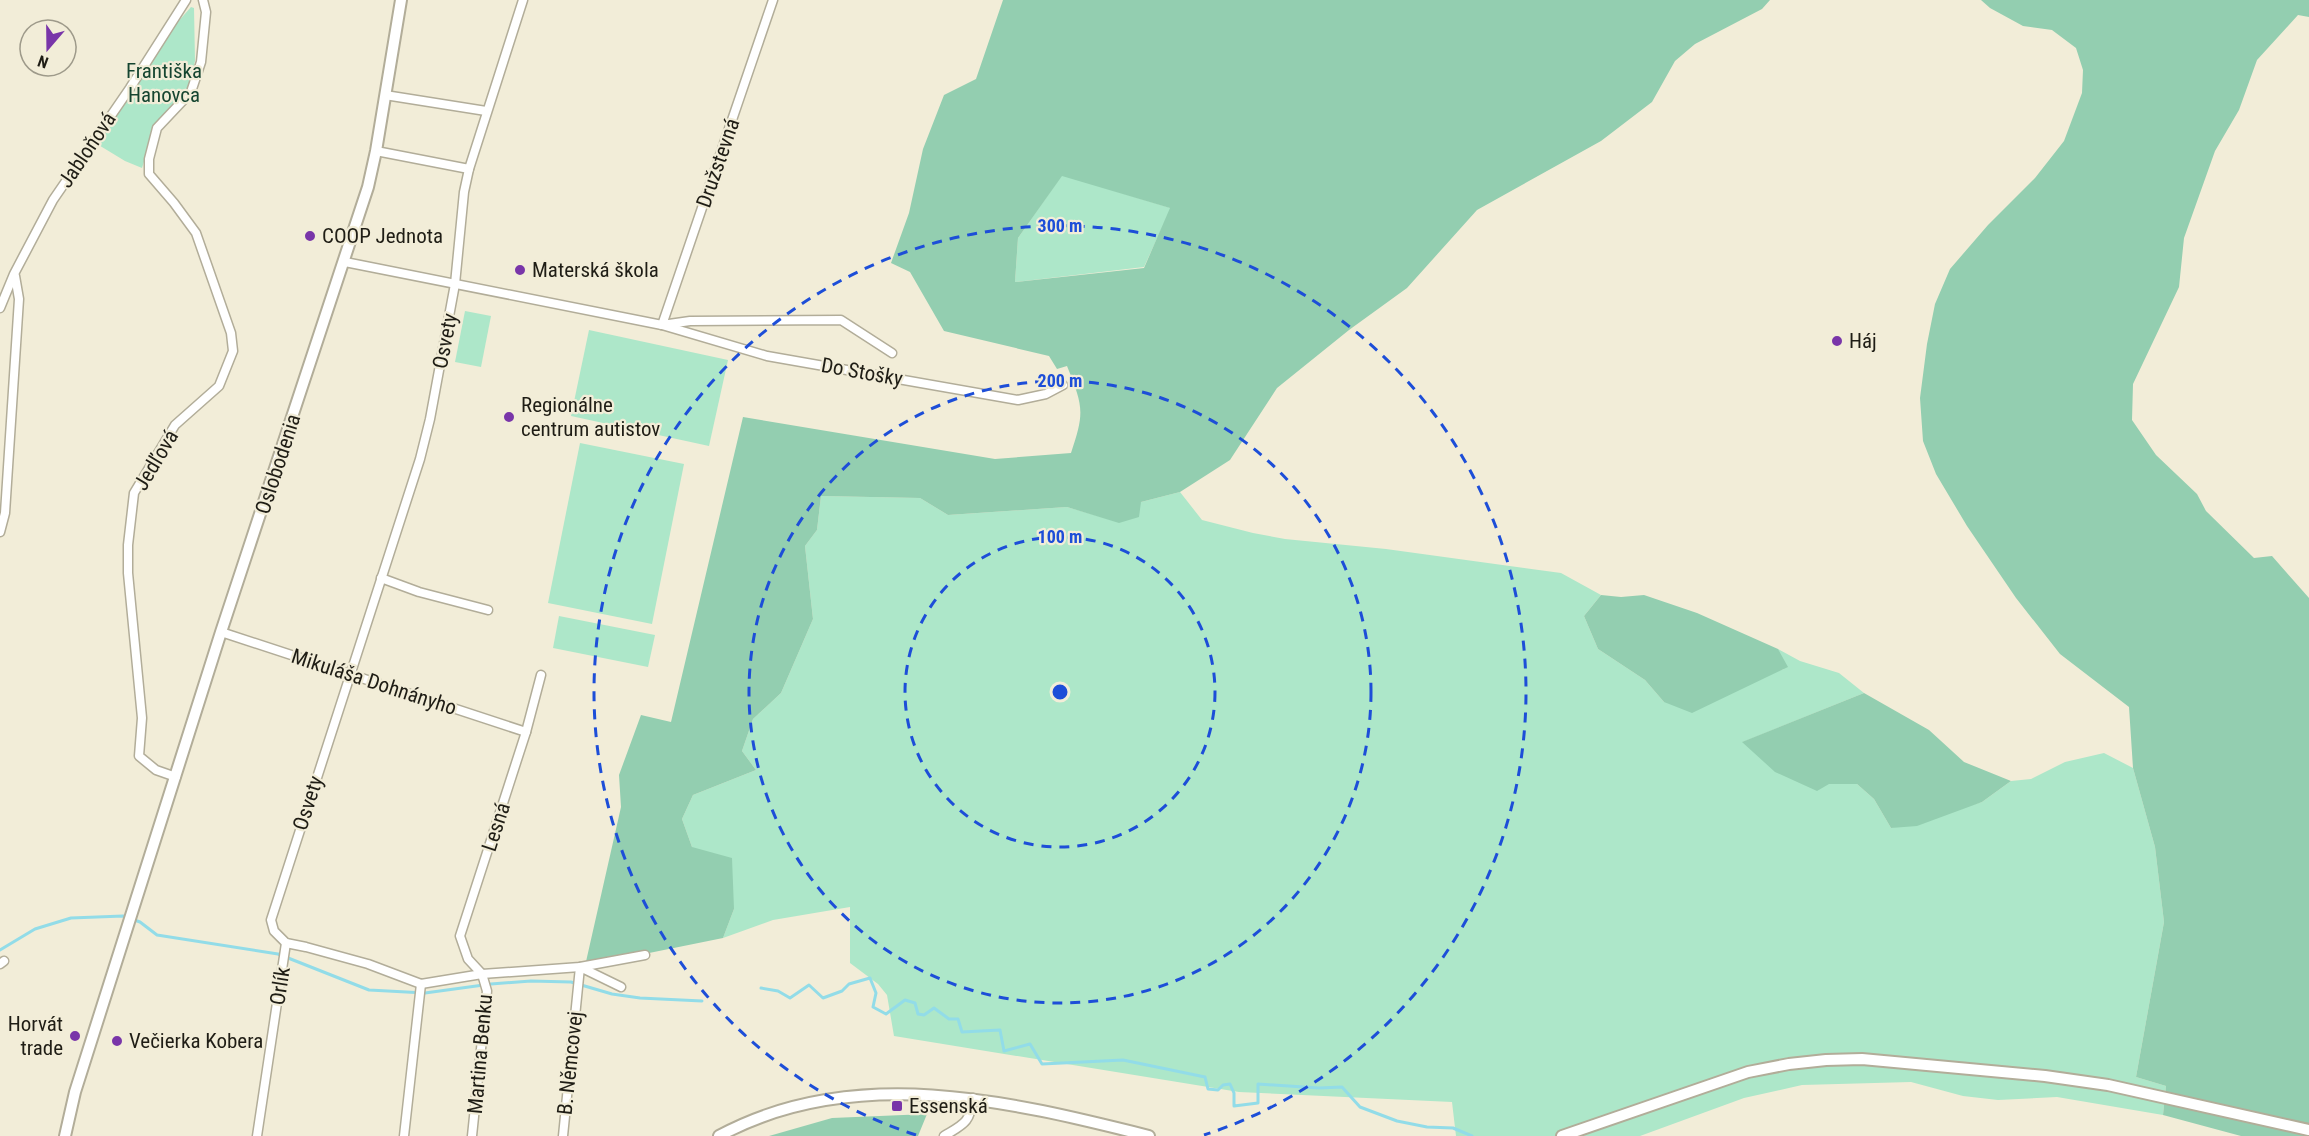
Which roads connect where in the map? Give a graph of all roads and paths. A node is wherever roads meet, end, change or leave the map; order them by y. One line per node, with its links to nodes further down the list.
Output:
1 (186, 0): 11 (street, Jabloňová)
2 (202, 0): 24 (street, Jedľová)
3 (401, 0): 6 (street, Oslobodenia)
4 (523, 0): 7 (street, Osvety)
5 (773, 0): 14 (street, Družstevná)
6 (386, 95): 7 (street); 8 (street, Oslobodenia)
7 (486, 111): 9 (street, Osvety)
8 (376, 151): 9 (street); 10 (street, Oslobodenia)
9 (469, 169): 12 (street, Osvety)
10 (345, 262): 12 (street, Do Stošky); 20 (street, Oslobodenia)
11 (14, 274): 13 (street, Jabloňová); 17 (street)
12 (455, 284): 14 (street, Do Stošky); 18 (street, Osvety)
13 (1, 302)
14 (662, 325): 15 (street, Do Stošky); 16 (street, Do Stošky)
15 (892, 353)
16 (1063, 385)
17 (0, 532)
18 (381, 578): 19 (street); 21 (street, Osvety)
19 (488, 610)
20 (221, 632): 21 (street, Mikuláša Dohnányho); 24 (street, Oslobodenia)
21 (349, 674): 23 (street, Mikuláša Dohnányho); 25 (street, Osvety)
22 (541, 675): 23 (street, Lesná)
23 (526, 732): 28 (street, Lesná)
24 (176, 777): 33 (street, Oslobodenia)
25 (286, 948): 30 (street); 34 (street, Orlík)
26 (645, 955): 27 (street)
27 (580, 967): 28 (street); 29 (street); 37 (street, B. Němcovej)
28 (484, 977): 30 (street); 36 (street, Martina Benku)
29 (621, 987)
30 (420, 990): 35 (street)
31 (973, 1098): 38 (street); 39 (street); 40 (street)
32 (2309, 1130): 41 (street)
33 (65, 1136)
34 (257, 1136)
35 (404, 1136)
36 (472, 1136)
37 (563, 1136)
38 (719, 1136)
39 (944, 1136)
40 (1149, 1136)
41 (1562, 1136)

